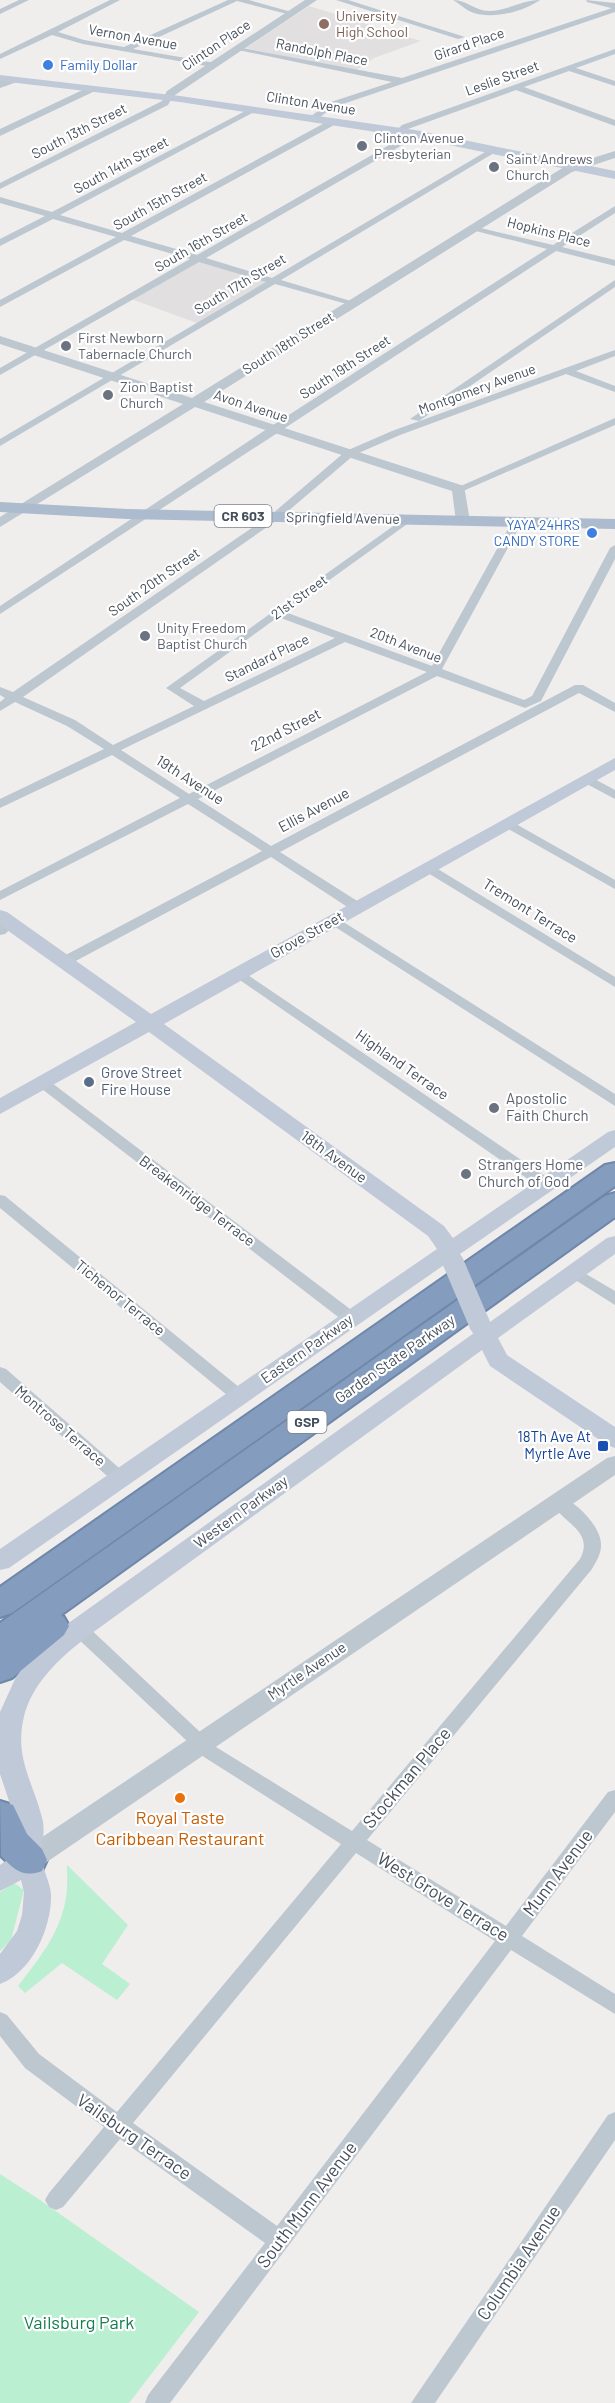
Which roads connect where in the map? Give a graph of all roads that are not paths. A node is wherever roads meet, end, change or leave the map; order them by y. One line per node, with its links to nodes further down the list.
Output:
1 (25, 0): 11 (street)
2 (116, 0): 13 (street)
3 (234, 0): 15 (street)
4 (240, 0): 12 (street)
5 (312, 0): 12 (street, Clinton Place)
6 (340, 0): 14 (street)
7 (460, 0): 8 (street)
8 (536, 0)
9 (591, 0): 10 (street)
10 (611, 4): 24 (street, Girard Place)
11 (0, 12)
12 (291, 13): 16 (street, Clinton Place)
13 (51, 32): 15 (street, Vernon Avenue); 18 (street)
14 (461, 37)
15 (126, 49): 19 (street, Vernon Avenue)
16 (237, 49): 19 (street, Clinton Place); 21 (street, Randolph Place)
17 (615, 51): 20 (street, Leslie Street)
18 (0, 57)
19 (212, 65): 30 (street, Clinton Place)
20 (569, 68): 25 (street); 28 (street, Leslie Street)
21 (372, 75): 23 (street); 24 (street, Randolph Place)
22 (6, 79): 26 (street); 29 (main road, Clinton Avenue)
23 (364, 81)
24 (402, 81): 31 (street, Girard Place)
25 (615, 84)
26 (0, 85)
27 (356, 87): 31 (street, Girard Place)
28 (517, 87): 35 (street); 36 (street, Leslie Street)
29 (90, 89): 30 (main road, Clinton Avenue); 37 (street)
30 (168, 98): 32 (main road, Clinton Avenue); 43 (street, South 13th Street)
31 (332, 105): 33 (street, Girard Place)
32 (254, 110): 33 (main road, Clinton Avenue); 46 (street, South 14th Street)
33 (313, 119): 34 (main road, Clinton Avenue)
34 (333, 122): 36 (main road, Clinton Avenue); 48 (street, South 15th Street)
35 (615, 123)
36 (399, 132): 38 (main road, Clinton Avenue)
37 (0, 134)
38 (415, 134): 39 (main road, Clinton Avenue); 51 (street, South 16th Street)
39 (495, 150): 41 (main road, Clinton Avenue); 53 (street, South 17th Street)
40 (615, 154): 41 (street, South 18th Street)
41 (578, 166): 42 (main road, Clinton Avenue); 47 (street, South 18th Street)
42 (615, 175)
43 (0, 186)
44 (0, 200): 46 (street)
45 (615, 209): 50 (street, South 19th Street)
46 (52, 216): 48 (street); 49 (street, South 14th Street)
47 (475, 228): 50 (street, Hopkins Place); 56 (street, South 18th Street)
48 (123, 237): 51 (street); 55 (street, South 15th Street)
49 (0, 243)
50 (555, 248): 52 (street, Hopkins Place); 66 (street, South 19th Street)
51 (198, 259): 53 (street); 58 (street, South 16th Street)
52 (615, 263)
53 (273, 281): 56 (street); 62 (street, South 17th Street)
54 (615, 283): 67 (street)
55 (0, 304)
56 (351, 304): 64 (street, South 18th Street)
57 (0, 340): 58 (street, Avon Avenue)
58 (36, 352): 61 (street, South 16th Street); 62 (street, Avon Avenue)
59 (615, 353): 60 (street, Montgomery Avenue)
60 (567, 371): 63 (street); 67 (street, Montgomery Avenue)
61 (0, 372)
62 (111, 376): 64 (street, Avon Avenue); 68 (street, South 17th Street)
63 (615, 389)
64 (193, 403): 66 (street, Avon Avenue); 72 (street, South 18th Street)
65 (615, 421): 70 (street)
66 (274, 429): 69 (street, Avon Avenue); 73 (street, South 19th Street)
67 (396, 433): 69 (street, Montgomery Avenue)
68 (0, 443)
69 (350, 453): 70 (street, Avon Avenue); 74 (street, South 20th Street)
70 (459, 489): 76 (street)
71 (0, 507): 72 (main road, Springfield Avenue / CR 603)
72 (23, 508): 73 (main road, Springfield Avenue / CR 603); 78 (street, South 18th Street)
73 (147, 514): 74 (main road, Springfield Avenue / CR 603); 81 (street, South 19th Street)
74 (274, 517): 75 (main road, Springfield Avenue / CR 603); 86 (street, South 20th Street)
75 (406, 520): 76 (main road, Springfield Avenue / CR 603); 82 (street, 21st Street)
76 (463, 521): 77 (main road, Springfield Avenue / CR 603)
77 (517, 522): 79 (main road, Springfield Avenue / CR 603); 84 (street)
78 (0, 523)
79 (615, 524)
80 (615, 548): 84 (street, 20th Avenue)
81 (0, 611)
82 (278, 613): 83 (street, 20th Avenue); 87 (street, 21st Street)
83 (344, 638): 84 (street, 20th Avenue); 87 (street, Standard Place)
84 (435, 672): 94 (street, 22nd Street)
85 (0, 691): 86 (street, 19th Avenue)
86 (15, 697): 88 (street, South 20th Street); 90 (street, 19th Avenue)
87 (204, 706): 90 (street)
88 (0, 707)
89 (615, 708): 97 (street, Ellis Avenue)
90 (112, 749): 94 (street, 19th Avenue); 95 (street)
91 (615, 763): 92 (main road, Grove Street)
92 (586, 779): 93 (street); 96 (main road, Grove Street)
93 (615, 795)
94 (189, 799): 97 (street, 19th Avenue); 100 (street, 22nd Street)
95 (0, 804)
96 (507, 823): 98 (main road, Grove Street); 99 (street)
97 (271, 852): 101 (street, 19th Avenue); 104 (street, Ellis Avenue)
98 (428, 867): 101 (main road, Grove Street); 106 (street, Tremont Terrace)
99 (615, 885)
100 (0, 896)
101 (357, 907): 102 (main road, Grove Street)
102 (334, 920): 105 (main road, Grove Street); 109 (street)
103 (3, 923): 104 (main road, 18th Avenue)
104 (65, 961): 107 (main road, 18th Avenue)
105 (239, 973): 107 (main road, Grove Street); 113 (street, Highland Terrace)
106 (615, 983)
107 (150, 1023): 108 (main road, Grove Street); 117 (main road, 18th Avenue)
108 (43, 1083): 110 (main road, Grove Street); 120 (street, Breakenridge Terrace)
109 (615, 1101)
110 (0, 1107)
111 (615, 1137): 113 (main road, Eastern Parkway)
112 (615, 1172): 129 (highway, Garden State Parkway / GSP)
113 (546, 1184): 117 (main road, Eastern Parkway)
114 (0, 1200): 123 (street, Tichenor Terrace)
115 (615, 1203): 126 (highway, Garden State Parkway / GSP)
116 (615, 1243): 118 (main road, Western Parkway)
117 (451, 1256): 120 (main road, Eastern Parkway); 121 (main road, 18th Avenue, bridge)
118 (574, 1272): 119 (street); 121 (main road, Western Parkway)
119 (615, 1299)
120 (352, 1318): 123 (main road, Eastern Parkway)
121 (483, 1330): 124 (main road, 18th Avenue); 133 (main road, Western Parkway)
122 (0, 1373): 127 (street, Montrose Terrace)
123 (239, 1396): 127 (main road, Eastern Parkway)
124 (615, 1439)
125 (615, 1464): 128 (street, Myrtle Avenue)
126 (244, 1466): 134 (highway, Garden State Parkway / GSP); 135 (highway)
127 (120, 1478): 130 (main road, Eastern Parkway)
128 (559, 1502): 136 (street, Myrtle Avenue); 139 (street, Stockman Place)
129 (124, 1516): 131 (highway); 132 (highway, Garden State Parkway / GSP)
130 (2, 1557)
131 (0, 1592)
132 (0, 1604)
133 (79, 1629): 136 (street, West Grove Terrace); 140 (main road, Western Parkway)
134 (0, 1641)
135 (0, 1668)
136 (200, 1742): 139 (street, West Grove Terrace); 140 (street, Myrtle Avenue)
137 (615, 1798): 142 (street, Munn Avenue)
138 (0, 1816): 140 (highway)
139 (355, 1841): 142 (street, West Grove Terrace); 148 (street, Stockman Place)
140 (29, 1860): 141 (main road, Myrtle Avenue); 143 (main road, Western Parkway)
141 (0, 1879)
142 (508, 1938): 144 (street, West Grove Terrace); 145 (street, Munn Avenue)
143 (0, 1972)
144 (615, 2005)
145 (458, 2007): 150 (street, South Munn Avenue)
146 (0, 2020): 148 (street, Vailsburg Terrace)
147 (615, 2122): 152 (street, Columbia Avenue)
148 (118, 2126): 149 (street, Stockman Place); 150 (street, Vailsburg Terrace)
149 (56, 2200)
150 (280, 2241): 151 (street, South Munn Avenue)
151 (156, 2403)
152 (422, 2403)

